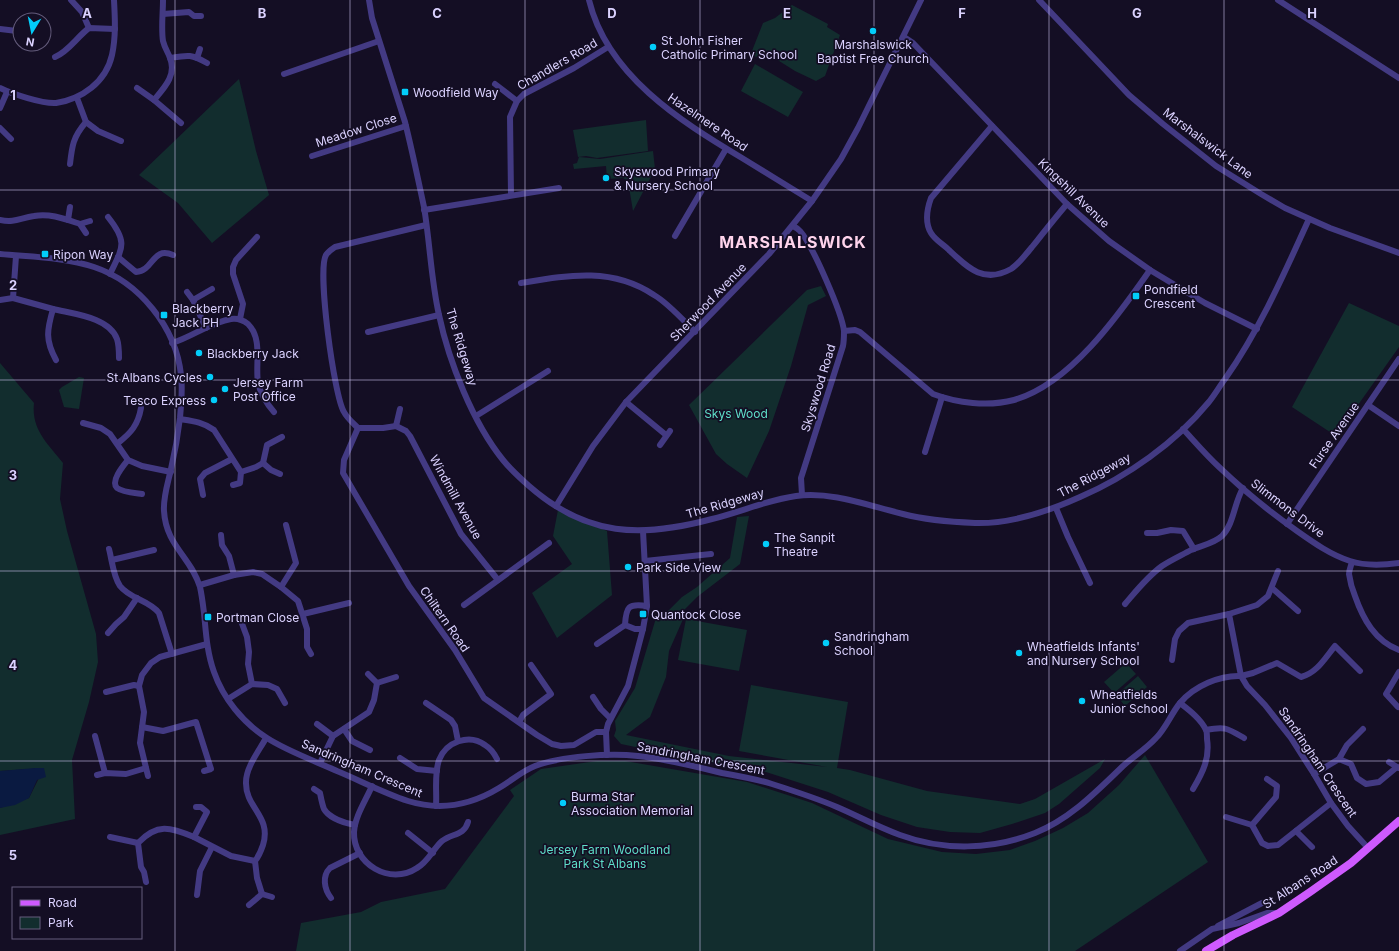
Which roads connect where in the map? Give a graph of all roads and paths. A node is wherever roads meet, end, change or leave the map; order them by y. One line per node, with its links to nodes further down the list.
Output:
1 (71, 0): 11 (street)
2 (114, 0): 13 (street)
3 (163, 0): 9 (street)
4 (370, 0): 16 (street, The Ridgeway)
5 (589, 0): 17 (street, Hazelmere Road)
6 (921, 0): 15 (street, Sherwood Avenue)
7 (1039, 0): 50 (street, Marshalswick Lane)
8 (1278, 0): 24 (street)
9 (163, 14): 10 (street); 20 (street)
10 (201, 16)
11 (88, 28): 13 (street); 19 (street)
12 (0, 29): 14 (street)
13 (115, 29): 29 (street)
14 (12, 30)
15 (904, 37): 36 (street, Kingshill Avenue); 45 (street, Sherwood Avenue)
16 (379, 41): 23 (street); 35 (street, The Ridgeway)
17 (608, 46): 31 (street, Chandlers Road); 40 (street, Hazelmere Road)
18 (200, 49): 21 (street)
19 (55, 58)
20 (170, 58): 21 (street); 30 (street)
21 (197, 58): 22 (street)
22 (207, 63)
23 (284, 74)
24 (1399, 78)
25 (495, 84): 31 (street)
26 (0, 88): 28 (street)
27 (137, 88): 30 (street)
28 (7, 92): 29 (street); 32 (street)
29 (77, 98): 33 (street)
30 (154, 100): 34 (street)
31 (517, 101): 44 (street, Chandlers Road)
32 (0, 108)
33 (86, 122): 39 (street); 42 (street)
34 (181, 123)
35 (406, 126): 41 (street, Meadow Close); 48 (street, The Ridgeway)
36 (992, 126): 46 (street, Kingshill Avenue); 46 (street)
37 (0, 128): 38 (street)
38 (11, 139)
39 (121, 141)
40 (726, 149): 45 (street, Hazelmere Road); 58 (street)
41 (312, 156)
42 (70, 164)
43 (559, 188): 44 (street)
44 (511, 195): 48 (street)
45 (812, 201): 56 (street, Sherwood Avenue)
46 (1067, 204): 65 (street, Kingshill Avenue)
47 (70, 207): 52 (street)
48 (424, 210): 55 (street, The Ridgeway)
49 (108, 217): 64 (street)
50 (1309, 219): 60 (street, Marshalswick Lane); 77 (street, The Ridgeway)
51 (0, 220): 52 (street)
52 (68, 220): 54 (street)
53 (90, 221): 54 (street)
54 (80, 224): 57 (street)
55 (426, 225): 74 (street, The Ridgeway); 97 (street)
56 (793, 226): 78 (street, Skyswood Road); 80 (street, Sherwood Avenue)
57 (86, 233)
58 (674, 236)
59 (257, 237): 75 (street)
60 (1399, 253)
61 (0, 254): 63 (street, Sandringham Crescent)
62 (173, 255): 64 (street)
63 (16, 256): 66 (street, Sandringham Crescent); 70 (street)
64 (118, 256): 66 (street)
65 (1150, 270): 77 (street, Kingshill Avenue); 86 (street)
66 (110, 274): 81 (street, Sandringham Crescent)
67 (521, 283): 80 (street)
68 (212, 289): 72 (street)
69 (187, 292): 72 (street)
70 (13, 298): 71 (street); 73 (street)
71 (0, 300)
72 (193, 300): 76 (street)
73 (54, 309): 82 (street); 84 (street)
74 (439, 315): 79 (street); 92 (street, The Ridgeway)
75 (240, 319): 76 (street); 91 (street)
76 (206, 328): 81 (street)
77 (1257, 329): 98 (street, The Ridgeway)
78 (844, 331): 86 (street); 113 (street, Skyswood Road)
79 (368, 332)
80 (695, 332): 87 (street, Sherwood Avenue)
81 (172, 343): 93 (street, Sandringham Crescent)
82 (119, 358)
83 (1399, 359): 88 (street, Furse Avenue)
84 (56, 360)
85 (548, 371): 92 (street)
86 (942, 397): 102 (street)
87 (626, 402): 101 (street); 114 (street, Sherwood Avenue)
88 (1368, 405): 96 (street); 116 (street, Furse Avenue)
89 (141, 408): 100 (street)
90 (400, 409): 95 (street)
91 (274, 412)
92 (476, 416): 114 (street, The Ridgeway)
93 (180, 419): 103 (street); 106 (street, Sandringham Crescent)
94 (83, 423): 100 (street)
95 (396, 426): 97 (street); 132 (street, Windmill Avenue)
96 (1399, 426)
97 (358, 428): 172 (street, Chiltern Road)
98 (1183, 429): 110 (street, Slimmons Drive); 115 (street, The Ridgeway)
99 (282, 437): 105 (street)
100 (118, 443): 104 (street)
101 (660, 445)
102 (925, 452)
103 (232, 459): 107 (street); 112 (street)
104 (128, 460): 106 (street); 111 (street)
105 (263, 463): 107 (street); 108 (street)
106 (170, 472): 134 (street, Sandringham Crescent)
107 (241, 472): 109 (street)
108 (280, 474)
109 (232, 485)
110 (1243, 488): 116 (street, Slimmons Drive); 123 (street)
111 (142, 494)
112 (203, 495)
113 (802, 495): 115 (street, The Ridgeway); 118 (street, The Ridgeway)
114 (556, 506): 118 (street, The Ridgeway)
115 (1056, 508): 133 (street)
116 (1287, 524): 128 (street, Slimmons Drive)
117 (286, 525): 135 (street)
118 (642, 531): 127 (street)
119 (1147, 533): 123 (street)
120 (221, 535): 131 (street)
121 (549, 543): 132 (street)
122 (109, 549): 126 (street)
123 (1194, 549): 139 (street)
124 (154, 550): 126 (street)
125 (711, 554): 127 (street)
126 (112, 560): 137 (street)
127 (645, 560): 141 (street)
128 (1352, 562): 129 (street, Slimmons Drive); 151 (street)
129 (1399, 563)
130 (1278, 571): 136 (street)
131 (234, 575): 134 (street); 135 (street)
132 (498, 580): 140 (street)
133 (1090, 583)
134 (200, 585): 149 (street, Sandringham Crescent)
135 (281, 587): 143 (street)
136 (1272, 588): 142 (street); 144 (street)
137 (137, 598): 148 (street); 152 (street)
138 (349, 603): 143 (street)
139 (1125, 604)
140 (464, 605)
141 (648, 606): 146 (street); 147 (street)
142 (1298, 611)
143 (303, 614): 153 (street)
144 (1229, 614): 154 (street); 159 (street)
145 (241, 621): 162 (street)
146 (625, 625): 147 (street); 150 (street)
147 (643, 629): 171 (street)
148 (108, 633)
149 (207, 644): 152 (street); 166 (street, Sandringham Crescent)
150 (597, 644)
151 (1399, 650)
152 (172, 654): 163 (street)
153 (311, 654)
154 (1172, 660)
155 (531, 665): 172 (street)
156 (1360, 671): 159 (street)
157 (1399, 672): 170 (street)
158 (368, 674): 161 (street)
159 (1241, 676): 169 (street, Sandringham Crescent); 196 (street, Sandringham Crescent)
160 (396, 677): 161 (street)
161 (377, 683): 175 (street)
162 (252, 684): 166 (street); 167 (street)
163 (139, 686): 164 (street); 174 (street)
164 (106, 692)
165 (594, 697): 171 (street)
166 (228, 699): 181 (street, Sandringham Crescent)
167 (285, 703)
168 (426, 703): 183 (street)
169 (1180, 703): 177 (street); 185 (street, Sandringham Crescent)
170 (1398, 707)
171 (610, 718): 178 (street)
172 (518, 722): 178 (street, Chiltern Road)
173 (317, 724): 180 (street)
174 (142, 727): 191 (street); 193 (street)
175 (344, 729): 180 (street); 184 (street)
176 (1363, 729): 188 (street)
177 (1206, 730): 182 (street); 201 (street)
178 (606, 732): 185 (street)
179 (95, 736): 195 (street)
180 (333, 736): 190 (street)
181 (266, 738): 190 (street, Sandringham Crescent); 221 (street)
182 (1244, 738)
183 (458, 741): 187 (street); 194 (street)
184 (370, 750)
185 (607, 755): 204 (street, Sandringham Crescent)
186 (400, 758): 194 (street)
187 (497, 759)
188 (1339, 759): 192 (street); 196 (street)
189 (1389, 762): 192 (street)
190 (320, 763): 200 (street, Sandringham Crescent)
191 (146, 768): 195 (street); 198 (street)
192 (1398, 768)
193 (204, 771)
194 (437, 771): 204 (street)
195 (105, 773): 197 (street)
196 (1314, 774): 203 (street, Sandringham Crescent)
197 (97, 775)
198 (148, 776)
199 (1267, 779): 210 (street)
200 (372, 786): 204 (street, Sandringham Crescent); 209 (street)
201 (1194, 788)
202 (314, 789): 209 (street)
203 (1331, 803): 211 (street); 218 (street, Sandringham Crescent)
204 (436, 806)
205 (196, 807): 214 (street)
206 (1226, 817): 210 (street)
207 (1399, 821): 218 (main road, St Albans Road)
208 (468, 822): 220 (street)
209 (355, 825): 219 (street)
210 (1252, 826): 211 (street)
211 (1296, 831): 217 (street)
212 (408, 832): 220 (street)
213 (110, 837): 215 (street)
214 (194, 837): 215 (street); 216 (street)
215 (138, 843): 222 (street)
216 (212, 847): 221 (street); 224 (street)
217 (1312, 847)
218 (1368, 848): 229 (main road, St Albans Road)
219 (360, 853): 220 (street); 226 (street)
220 (433, 853)
221 (255, 860): 223 (street)
222 (146, 882)
223 (262, 894): 225 (street); 228 (street)
224 (197, 895)
225 (272, 897)
226 (331, 898)
227 (1262, 903): 230 (street)
228 (249, 905)
229 (1279, 913): 230 (street); 232 (main road, St Albans Road)
230 (1212, 929): 231 (street)
231 (1180, 951)
232 (1206, 951)

